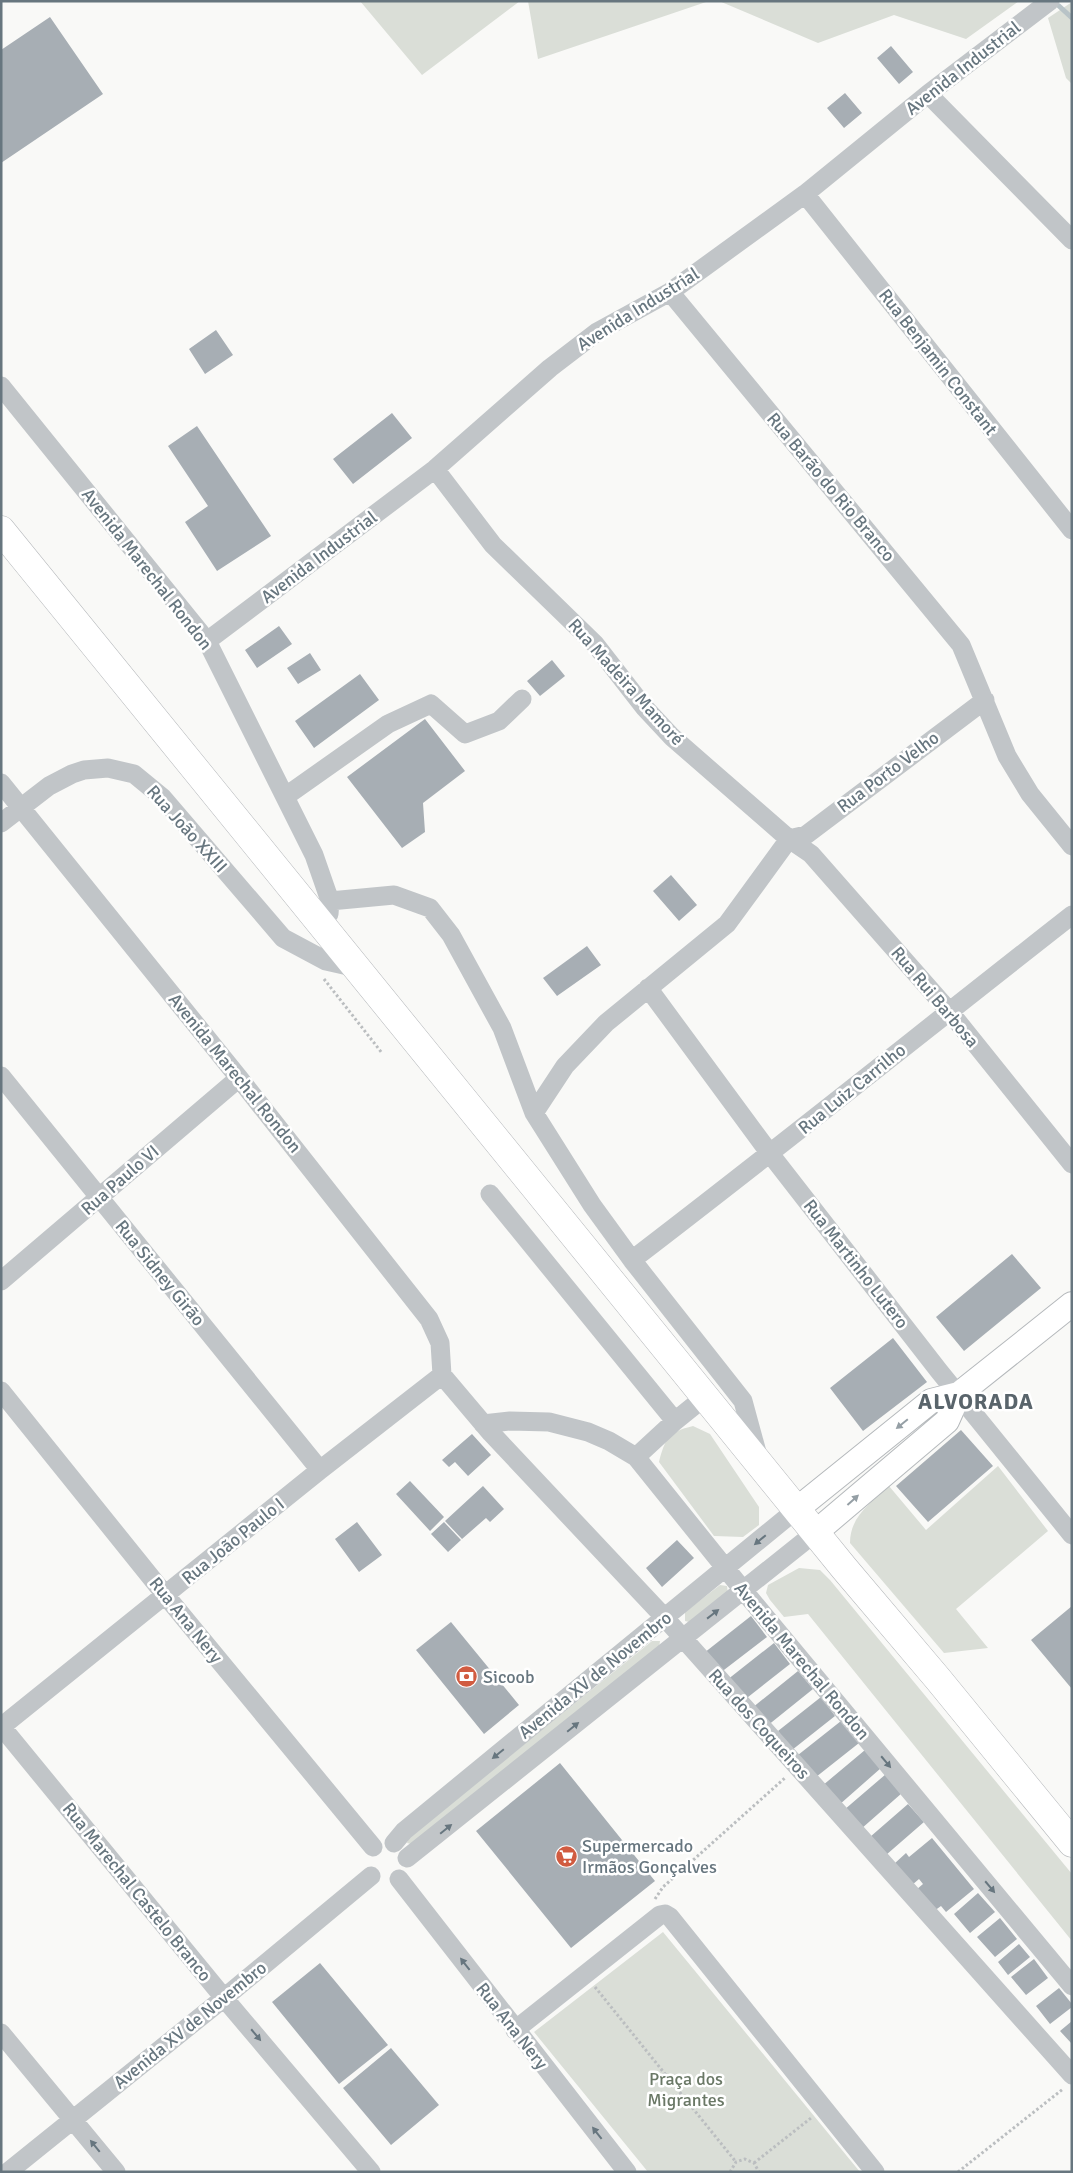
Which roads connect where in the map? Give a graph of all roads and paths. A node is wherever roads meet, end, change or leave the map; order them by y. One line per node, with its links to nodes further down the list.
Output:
1 (1050, 1): 2 (street, Avenida Industrial)
2 (928, 94): 3 (street, Avenida Industrial); 4 (street)
3 (805, 194): 5 (street, Avenida Industrial); 9 (street, Rua Benjamin Constant)
4 (1072, 240)
5 (670, 292): 7 (street, Avenida Industrial); 11 (street, Rua Barão do Rio Branco)
6 (1, 386): 10 (street, Avenida Marechal Rondon)
7 (435, 469): 10 (street, Avenida Industrial); 17 (street, Rua Madeira Mamoré)
8 (1, 530): 21 (highway)
9 (1072, 530)
10 (207, 641): 14 (street, Avenida Marechal Rondon)
11 (983, 694): 17 (street, Rua Porto Velho); 18 (street, Rua Barão do Rio Branco)
12 (522, 699): 14 (street)
13 (1, 784): 15 (street, Avenida Marechal Rondon)
14 (286, 796): 19 (street, Avenida Marechal Rondon)
15 (21, 808): 16 (street, Rua João XXIII); 22 (street, Rua João XXIII); 28 (street, Avenida Marechal Rondon)
16 (1, 823)
17 (789, 839): 24 (street); 25 (street, Rua Rui Barbosa)
18 (1072, 846)
19 (330, 901): 21 (street, Avenida Marechal Rondon); 29 (street)
20 (1072, 915): 25 (street, Rua Luiz Carrilho)
21 (328, 934): 23 (highway)
22 (303, 950): 23 (street, Rua João XXIII); 26 (path)
23 (357, 968): 40 (highway)
24 (648, 988): 29 (street); 30 (street, Rua Martinho Lutero)
25 (949, 1011): 30 (street, Rua Luiz Carrilho); 31 (street, Rua Rui Barbosa)
26 (382, 1053)
27 (1, 1076): 33 (street, Rua Sidney Girão)
28 (239, 1078): 33 (street, Rua Paulo VI); 37 (street, Avenida Marechal Rondon)
29 (534, 1113): 34 (street)
30 (770, 1154): 34 (street, Rua Luiz Carrilho); 39 (street, Rua Martinho Lutero)
31 (1072, 1164)
32 (490, 1194): 41 (street)
33 (99, 1198): 35 (street, Rua Paulo VI); 45 (street, Rua Sidney Girão)
34 (632, 1260): 44 (street)
35 (1, 1281)
36 (1072, 1304): 39 (main road)
37 (442, 1375): 42 (street, Rua dos Coqueiros); 45 (street, Rua João Paulo I)
38 (1, 1391): 51 (street, Rua Ana Nery)
39 (959, 1394): 46 (main road, one-way to 46); 47 (main road, one-way to 39); 48 (street, Rua Martinho Lutero)
40 (706, 1396): 41 (street); 44 (highway)
41 (675, 1421): 43 (street)
42 (483, 1424): 43 (street, Avenida Marechal Rondon); 52 (street, Rua dos Coqueiros)
43 (636, 1457): 49 (street, Avenida Marechal Rondon)
44 (759, 1462): 46 (highway)
45 (320, 1470): 51 (street, Rua João Paulo I)
46 (797, 1509): 47 (highway); 49 (street, Avenida XV de Novembro, one-way to 49)
47 (816, 1532): 50 (street, Avenida XV de Novembro); 57 (highway)
48 (1072, 1535)
49 (726, 1569): 50 (street, Avenida Marechal Rondon); 52 (street, Avenida XV de Novembro)
50 (743, 1590): 53 (street, Avenida XV de Novembro, one-way to 50); 64 (street, Avenida Marechal Rondon, one-way to 64)
51 (166, 1596): 54 (street, Rua João Paulo I); 58 (street, Rua Ana Nery)
52 (665, 1618): 53 (street, Rua dos Coqueiros); 56 (street, Avenida XV de Novembro, one-way to 56)
53 (682, 1638): 55 (street, Rua dos Coqueiros); 59 (street, Avenida XV de Novembro, one-way to 53)
54 (1, 1727): 65 (street, Rua Marechal Castelo Branco)
55 (797, 1767): 62 (path); 68 (street, Rua dos Coqueiros)
56 (394, 1843): 58 (street); 59 (street)
57 (1072, 1843)
58 (373, 1847): 60 (street)
59 (407, 1858): 61 (street)
60 (371, 1876): 61 (street); 65 (street, Avenida XV de Novembro)
61 (399, 1879): 66 (street, Rua Ana Nery, one-way to 61)
62 (660, 1915): 63 (street); 69 (street)
63 (585, 1975): 66 (street); 71 (path)
64 (1072, 1986)
65 (224, 1998): 70 (street, Avenida XV de Novembro); 75 (street, Rua Marechal Castelo Branco, one-way to 75)
66 (515, 2030): 76 (street, Rua Ana Nery, one-way to 66)
67 (1, 2033): 70 (street)
68 (1068, 2082): 80 (path)
69 (823, 2109): 72 (path); 79 (street)
70 (74, 2119): 73 (street, Avenida XV de Novembro); 74 (street, one-way to 70)
71 (736, 2162): 72 (path); 77 (path)
72 (754, 2163): 78 (path)
73 (8, 2172)
74 (116, 2172)
75 (371, 2172)
76 (627, 2172)
77 (730, 2172)
78 (759, 2172)
79 (875, 2172)
80 (958, 2172)

